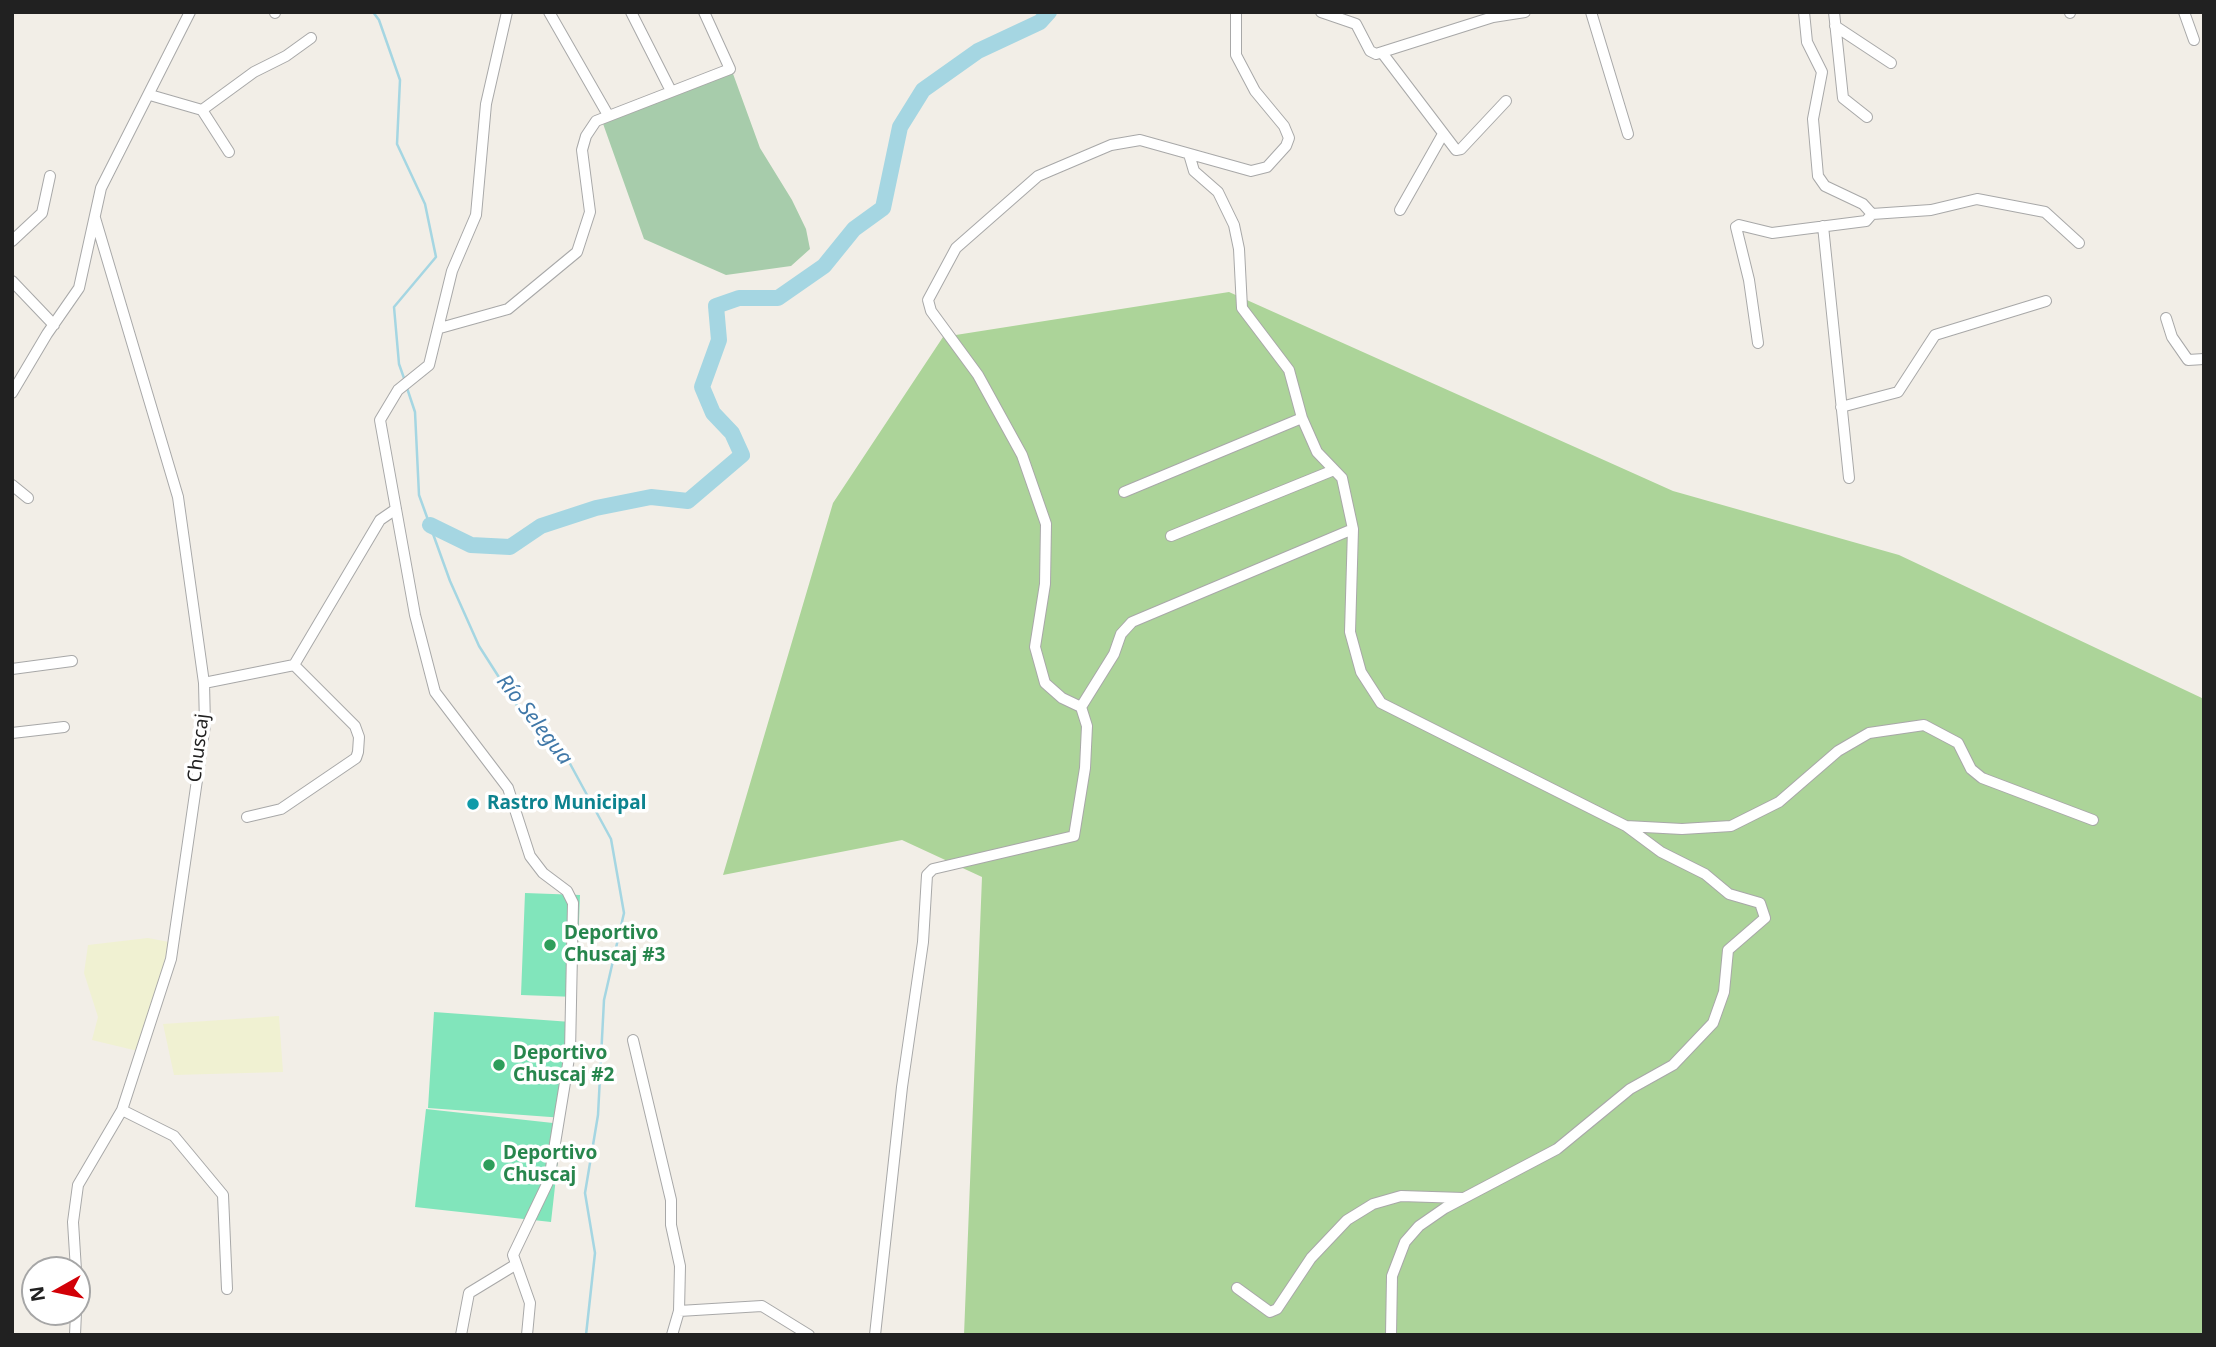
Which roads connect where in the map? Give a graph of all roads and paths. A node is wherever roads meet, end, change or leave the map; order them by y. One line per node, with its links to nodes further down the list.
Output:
1 (190, 12): 19 (street)
2 (507, 12): 39 (street)
3 (549, 12): 22 (street)
4 (631, 12): 18 (street)
5 (704, 12): 18 (street)
6 (1236, 12): 27 (street)
7 (1321, 12): 16 (street)
8 (1525, 12): 16 (street)
9 (1591, 12): 25 (street)
10 (1804, 12): 30 (street)
11 (1834, 12): 13 (street)
12 (2184, 12): 15 (street)
13 (1835, 26): 17 (street); 23 (street)
14 (311, 38): 21 (street)
15 (2194, 40)
16 (1383, 54): 24 (street)
17 (1891, 63)
18 (671, 91): 22 (street)
19 (150, 95): 21 (street); 31 (street)
20 (1506, 100): 24 (street)
21 (202, 110): 26 (street)
22 (608, 116): 39 (street)
23 (1867, 117)
24 (1443, 134): 29 (street)
25 (1628, 134)
26 (229, 152)
27 (1189, 154): 44 (street); 57 (street)
28 (50, 176): 33 (street)
29 (1400, 210)
30 (1872, 214): 32 (street); 34 (street)
31 (95, 218): 38 (street); 56 (street, Chuscaj)
32 (1823, 226): 40 (street); 43 (street)
33 (12, 241)
34 (2079, 243)
35 (12, 281): 38 (street)
36 (2046, 301): 43 (street)
37 (2166, 318): 41 (street)
38 (54, 325): 42 (street)
39 (440, 328): 50 (street)
40 (1758, 343)
41 (2204, 359)
42 (12, 393)
43 (1841, 407): 46 (street)
44 (1302, 418): 45 (street); 48 (street)
45 (1334, 470): 51 (street); 52 (street)
46 (1849, 478)
47 (14, 490): 49 (street)
48 (1124, 492)
49 (29, 498)
50 (396, 509): 54 (street); 67 (street)
51 (1353, 529): 57 (street); 62 (street)
52 (1171, 537)
53 (72, 661): 55 (street)
54 (294, 665): 56 (street); 60 (street)
55 (12, 669)
56 (204, 683): 64 (street, Chuscaj)
57 (1081, 708): 75 (street)
58 (64, 727): 59 (street)
59 (12, 733)
60 (247, 817)
61 (2093, 820): 62 (street)
62 (1626, 826): 65 (street)
63 (633, 1040): 70 (street)
64 (122, 1110): 66 (street, Chuscaj); 69 (street)
65 (1467, 1198): 68 (street); 76 (street)
66 (75, 1256)
67 (515, 1265): 71 (street); 72 (street)
68 (1237, 1288)
69 (227, 1289)
70 (679, 1311): 73 (street); 74 (street)
71 (461, 1335)
72 (527, 1335)
73 (673, 1335)
74 (809, 1335)
75 (876, 1335)
76 (1391, 1335)

